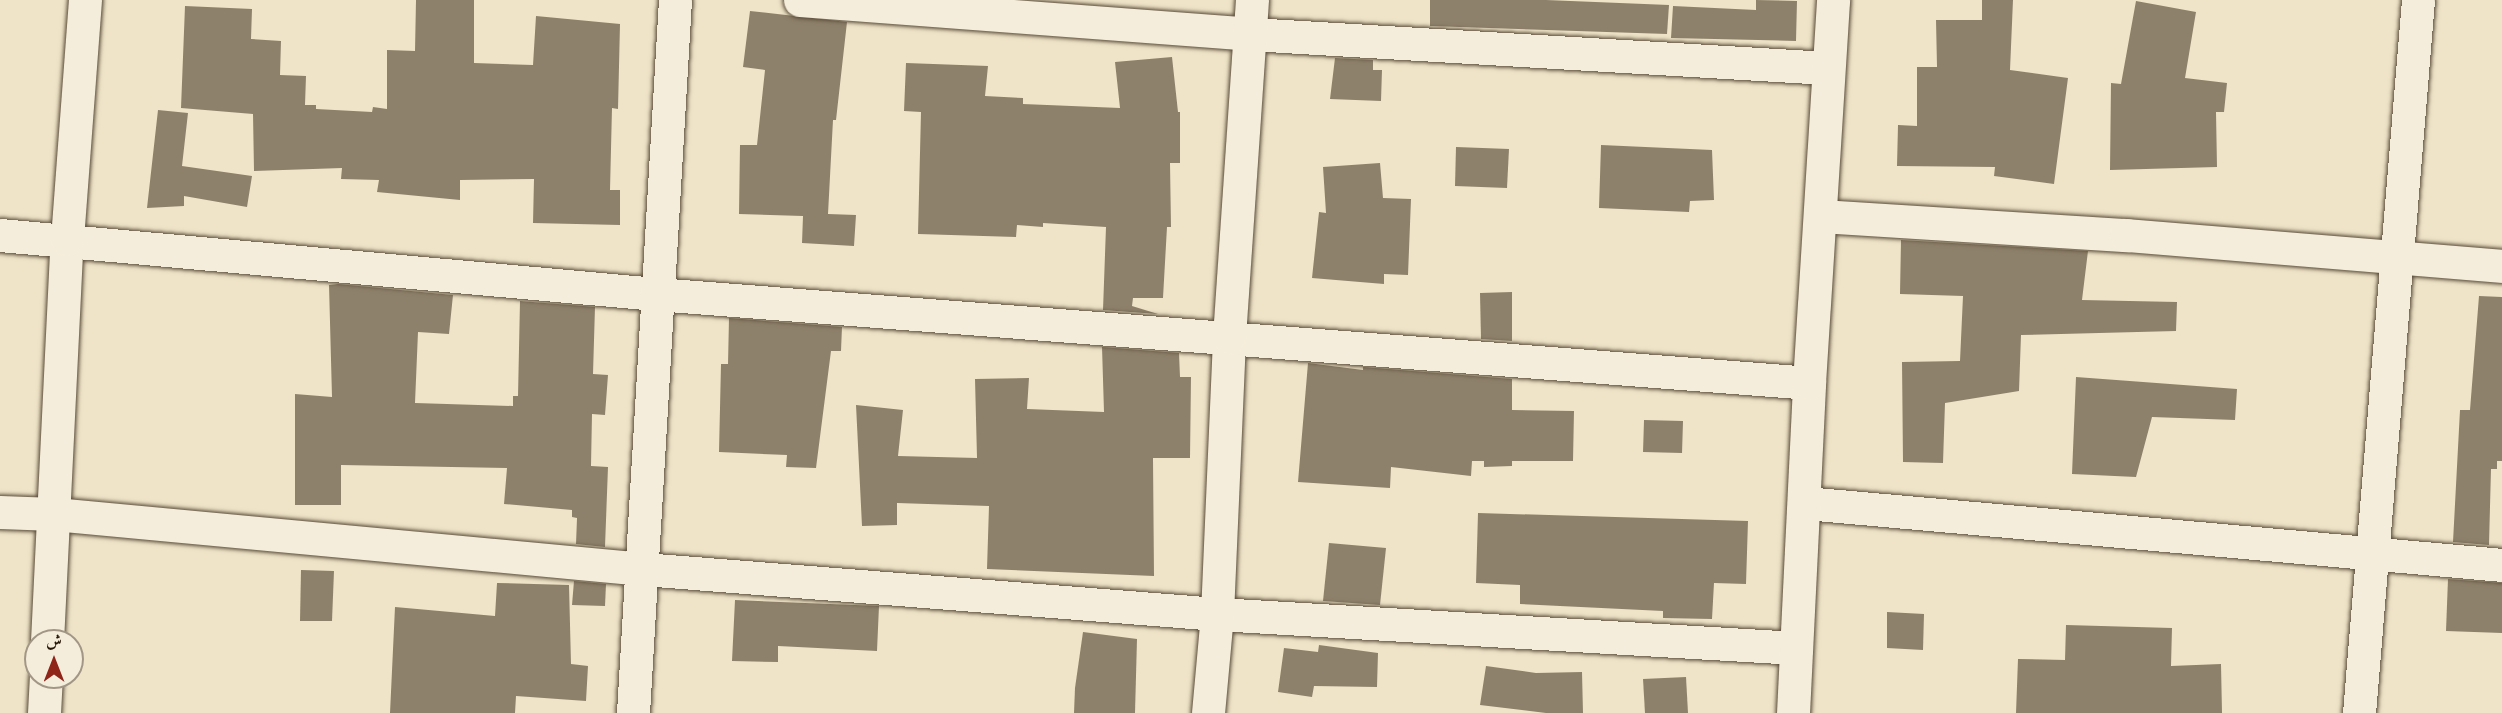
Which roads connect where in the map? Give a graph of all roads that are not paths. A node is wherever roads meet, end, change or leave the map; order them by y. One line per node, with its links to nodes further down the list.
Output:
1 (85, 0): 11 (street)
2 (675, 0): 14 (street)
3 (800, 0): 7 (street)
4 (1252, 0): 7 (street)
5 (1833, 0): 8 (street)
6 (2418, 0): 12 (street)
7 (1250, 34): 8 (street); 15 (street)
8 (1828, 68): 9 (street)
9 (1821, 216): 12 (street); 16 (street)
10 (0, 235): 11 (street)
11 (67, 239): 14 (street); 19 (street)
12 (2398, 259): 13 (street); 20 (street)
13 (2502, 266)
14 (656, 294): 15 (street); 22 (street)
15 (1229, 337): 16 (street); 23 (street)
16 (1809, 383): 17 (street)
17 (1805, 503): 20 (street); 25 (street)
18 (0, 512): 19 (street)
19 (54, 514): 22 (street); 24 (street)
20 (2374, 554): 21 (street); 31 (street)
21 (2502, 566)
22 (643, 569): 23 (street); 28 (street)
23 (1217, 614): 25 (street); 29 (street)
24 (48, 629)
25 (1796, 648): 30 (street)
26 (45, 689): 27 (street)
27 (44, 713)
28 (633, 713)
29 (1208, 713)
30 (1793, 713)
31 (2359, 713)

